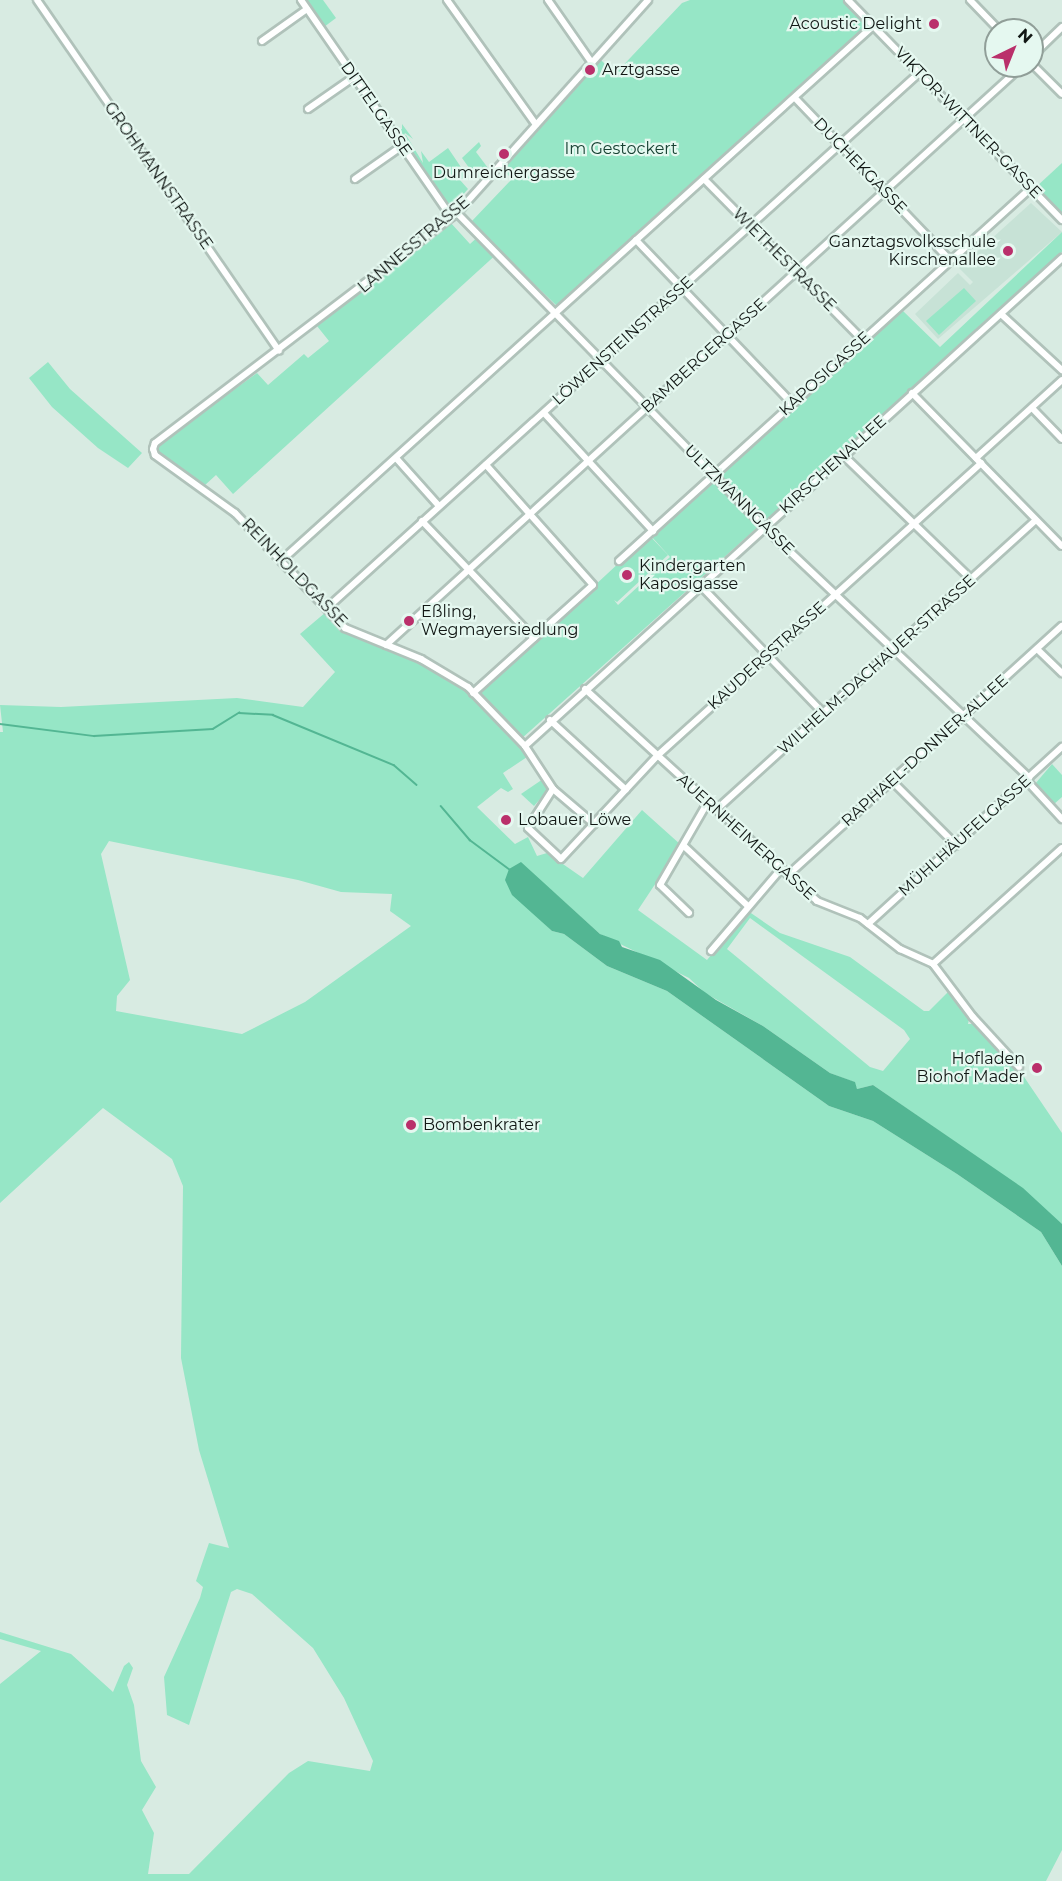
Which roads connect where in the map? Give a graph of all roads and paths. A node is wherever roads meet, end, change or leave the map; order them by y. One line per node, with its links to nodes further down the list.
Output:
1 (37, 0): 42 (street, GROHMANNSTRASSE)
2 (301, 0): 8 (street, DITTELGASSE)
3 (447, 0): 23 (street)
4 (548, 0): 14 (street)
5 (648, 0): 14 (street, LANNESSTRASSE)
6 (849, 0): 10 (street, VIKTOR-WITTNER-GASSE)
7 (970, 0): 9 (street)
8 (307, 9): 12 (street); 17 (street, DITTELGASSE)
9 (987, 18)
10 (873, 26): 15 (street, VIKTOR-WITTNER-GASSE); 20 (street)
11 (1062, 27): 13 (street)
12 (262, 41)
13 (1044, 44)
14 (591, 63): 23 (street, LANNESSTRASSE)
15 (919, 73): 22 (street, VIKTOR-WITTNER-GASSE); 24 (street, LÖWENSTEINSTRASSE)
16 (1044, 76): 19 (street)
17 (354, 77): 21 (street); 25 (street, DITTELGASSE)
18 (1009, 78): 22 (street, BAMBERGERGASSE)
19 (1062, 94)
20 (795, 98): 24 (street, DUCHEKGASSE); 27 (street)
21 (308, 109)
22 (965, 120): 28 (street, VIKTOR-WITTNER-GASSE); 29 (street, BAMBERGERGASSE)
23 (536, 125): 30 (street, LANNESSTRASSE)
24 (840, 145): 29 (street, DUCHEKGASSE); 32 (street, LÖWENSTEINSTRASSE)
25 (402, 146): 26 (street); 30 (street, DITTELGASSE)
26 (355, 179)
27 (704, 179): 32 (street, WIETHESTRASSE); 33 (street)
28 (1031, 188): 31 (street, VIKTOR-WITTNER-GASSE); 35 (street, KAPOSIGASSE)
29 (885, 192): 35 (street, DUCHEKGASSE); 36 (street, BAMBERGERGASSE)
30 (454, 215): 38 (street, ULTZMANNGASSE); 42 (street, LANNESSTRASSE)
31 (1062, 220)
32 (750, 226): 36 (street, WIETHESTRASSE); 37 (street, LÖWENSTEINSTRASSE)
33 (636, 240): 37 (street); 38 (street)
34 (1062, 258): 39 (street, KIRSCHENALLEE)
35 (950, 260): 41 (street, KAPOSIGASSE)
36 (796, 272): 40 (street, BAMBERGERGASSE); 41 (street, WIETHESTRASSE)
37 (682, 287): 40 (street); 43 (street, LÖWENSTEINSTRASSE)
38 (555, 313): 43 (street, ULTZMANNGASSE); 54 (street)
39 (1000, 314): 44 (street); 46 (street, KIRSCHENALLEE)
40 (726, 335): 47 (street); 48 (street, BAMBERGERGASSE)
41 (863, 340): 47 (street, KAPOSIGASSE)
42 (279, 351): 52 (street, LANNESSTRASSE)
43 (601, 360): 48 (street, ULTZMANNGASSE); 50 (street, LÖWENSTEINSTRASSE)
44 (1062, 370)
45 (1062, 380): 49 (street, KAUDERSSTRASSE)
46 (912, 393): 53 (street, KIRSCHENALLEE); 56 (street)
47 (792, 403): 58 (street, KAPOSIGASSE)
48 (647, 406): 55 (street, BAMBERGERGASSE); 58 (street, ULTZMANNGASSE)
49 (1032, 408): 51 (street); 56 (street, KAUDERSSTRASSE)
50 (544, 413): 55 (street); 57 (street, LÖWENSTEINSTRASSE)
51 (1062, 439)
52 (155, 455): 67 (street, REINHOLDGASSE)
53 (843, 455): 63 (street); 64 (street, KIRSCHENALLEE)
54 (396, 458): 59 (street); 67 (street)
55 (588, 460): 60 (street, BAMBERGERGASSE); 65 (street)
56 (979, 461): 61 (street); 63 (street, KAUDERSSTRASSE)
57 (486, 465): 59 (street, LÖWENSTEINSTRASSE); 60 (street)
58 (714, 475): 64 (street, ULTZMANNGASSE); 65 (street, KAPOSIGASSE)
59 (439, 506): 62 (street, LÖWENSTEINSTRASSE)
60 (529, 513): 69 (street, BAMBERGERGASSE); 75 (street)
61 (1036, 520): 66 (street); 70 (street, WILHELM-DACHAUER-STRASSE)
62 (422, 521): 69 (street); 73 (street, LÖWENSTEINSTRASSE)
63 (913, 524): 70 (street); 72 (street, KAUDERSSTRASSE)
64 (764, 527): 71 (street, KIRSCHENALLEE); 72 (street, ULTZMANNGASSE)
65 (653, 531): 68 (street, KAPOSIGASSE)
66 (1062, 546)
67 (282, 560): 73 (street, REINHOLDGASSE)
68 (619, 561)
69 (468, 568): 75 (street); 76 (street, BAMBERGERGASSE)
70 (972, 580): 78 (street, WILHELM-DACHAUER-STRASSE)
71 (700, 585): 79 (street); 81 (street, KIRSCHENALLEE)
72 (836, 594): 78 (street, ULTZMANNGASSE); 79 (street, KAUDERSSTRASSE)
73 (327, 608): 76 (street, REINHOLDGASSE)
74 (1062, 626): 77 (street, RAPHAEL-DONNER-ALLEE)
75 (534, 638): 82 (street)
76 (386, 645): 82 (street, REINHOLDGASSE)
77 (1037, 649): 80 (street); 84 (street, RAPHAEL-DONNER-ALLEE)
78 (894, 650): 83 (street, WILHELM-DACHAUER-STRASSE); 84 (street, ULTZMANNGASSE)
79 (767, 656): 83 (street); 88 (street, KAUDERSSTRASSE)
80 (1062, 673)
81 (585, 689): 85 (street, KIRSCHENALLEE); 88 (street, AUERNHEIMERGASSE)
82 (474, 693): 86 (street, REINHOLDGASSE)
83 (823, 713): 94 (street, WILHELM-DACHAUER-STRASSE)
84 (964, 716): 89 (street, ULTZMANNGASSE); 90 (street, RAPHAEL-DONNER-ALLEE)
85 (550, 720): 86 (street, KIRSCHENALLEE); 92 (street)
86 (525, 746): 91 (street, REINHOLDGASSE)
87 (1062, 747): 89 (street, MÜHLHÄUFELGASSE)
88 (657, 756): 92 (street, KAUDERSSTRASSE); 93 (street, AUERNHEIMERGASSE)
89 (1028, 780): 95 (street, ULTZMANNGASSE); 97 (street, MÜHLHÄUFELGASSE)
90 (892, 781): 97 (street); 101 (street, RAPHAEL-DONNER-ALLEE)
91 (553, 789): 96 (street, REINHOLDGASSE); 96 (street, KAUDERSSTRASSE)
92 (626, 790): 96 (street, KAUDERSSTRASSE)
93 (708, 802): 94 (street, AUERNHEIMERGASSE); 98 (street)
94 (717, 809): 100 (street, AUERNHEIMERGASSE)
95 (1062, 819)
96 (594, 824)
97 (956, 844): 104 (street, MÜHLHÄUFELGASSE)
98 (684, 846): 102 (street); 103 (street)
99 (1062, 848): 106 (street)
100 (781, 868): 101 (street, AUERNHEIMERGASSE); 102 (street)
101 (788, 875): 104 (street, AUERNHEIMERGASSE)
102 (748, 906): 105 (street)
103 (689, 913)
104 (868, 924): 106 (street, AUERNHEIMERGASSE)
105 (711, 951)
106 (933, 964): 107 (street, AUERNHEIMERGASSE)
107 (1019, 1067)

